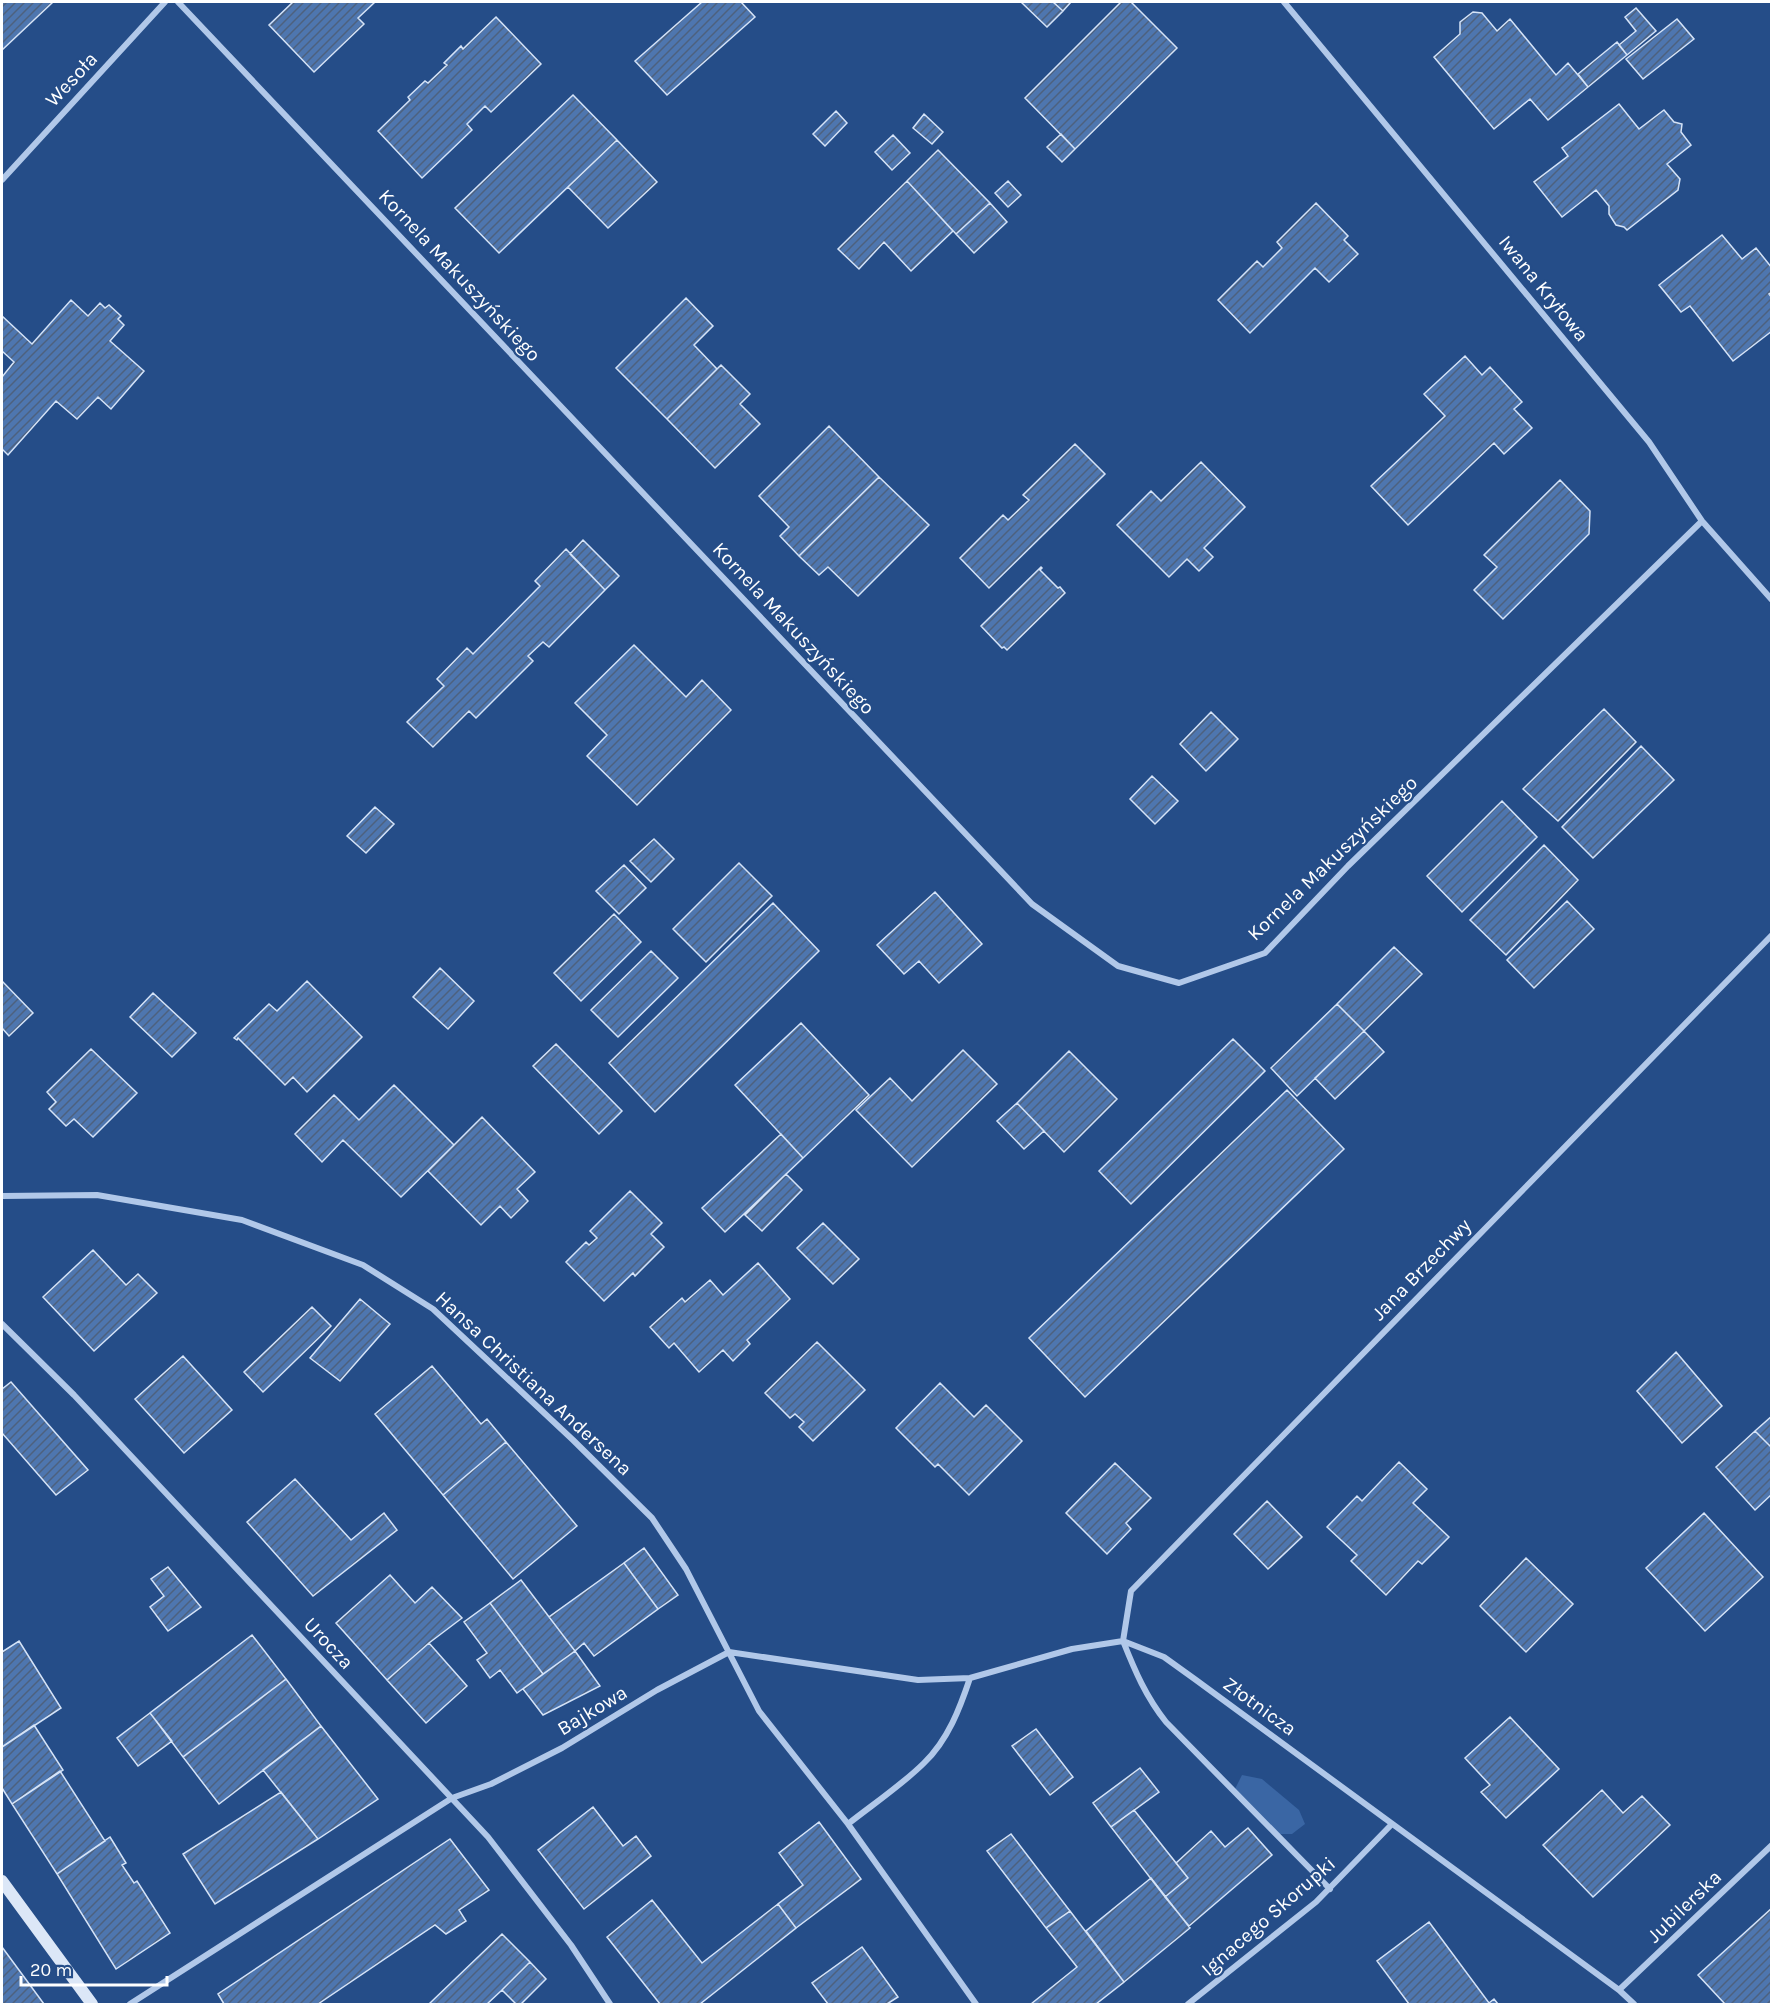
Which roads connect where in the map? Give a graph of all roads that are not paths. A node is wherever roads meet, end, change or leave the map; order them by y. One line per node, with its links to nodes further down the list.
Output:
1 (165, 2): 4 (street, Wesoła)
2 (178, 2): 5 (street, Kornela Makuszyńskiego)
3 (1284, 2): 5 (street, Iwana Kryłowa)
4 (2, 180)
5 (1702, 521): 6 (street, Iwana Kryłowa)
6 (1772, 600)
7 (1772, 935): 10 (street, Jana Brzechwy)
8 (2, 1196): 11 (street, Hansa Christiana Andersena)
9 (2, 1324): 13 (street, Urocza)
10 (1123, 1641): 12 (street); 15 (street, Złotnicza); 18 (street)
11 (729, 1652): 12 (street); 13 (street, Bajkowa); 14 (street, Hansa Christiana Andersena)
12 (970, 1678): 14 (street)
13 (452, 1798): 21 (street, Bajkowa); 22 (street, Urocza)
14 (848, 1824): 23 (street, Hansa Christiana Andersena)
15 (1392, 1824): 18 (street, Ignacego Skorupki); 19 (street, Złotnicza)
16 (1772, 1845): 19 (street, Jubilerska)
17 (2, 1881): 20 (street)
18 (1330, 1889): 24 (street, Ignacego Skorupki)
19 (1619, 1990): 25 (street, Złotnicza)
20 (92, 2004)
21 (130, 2004)
22 (610, 2004)
23 (976, 2004)
24 (1188, 2004)
25 (1634, 2004)

